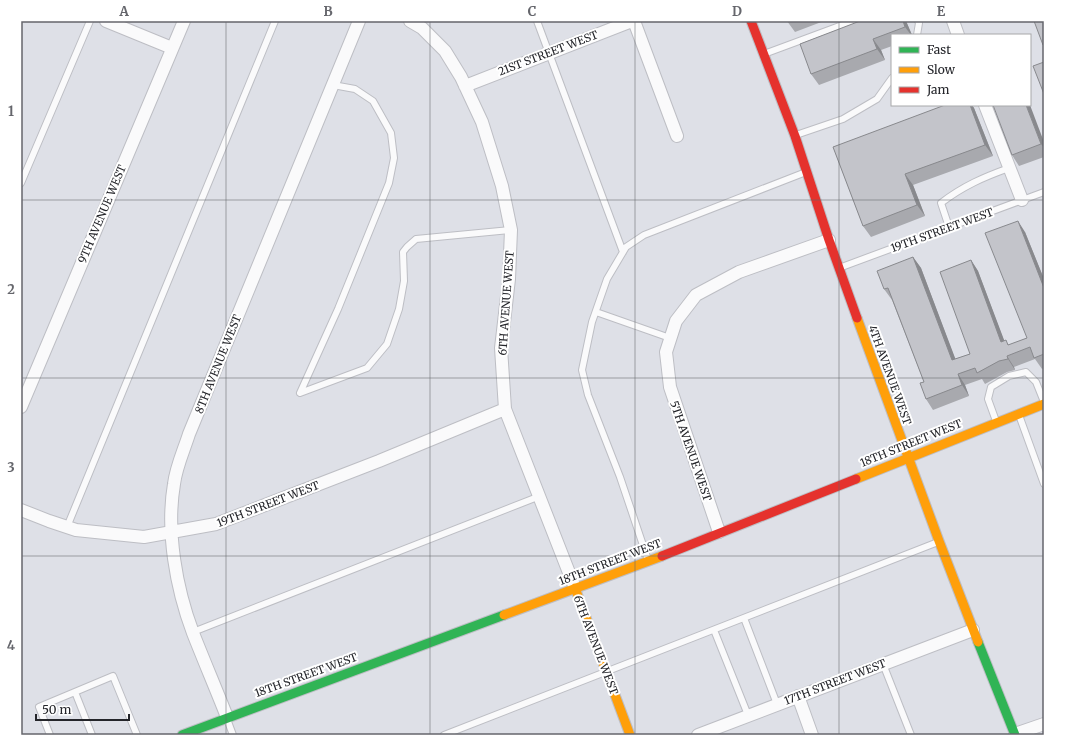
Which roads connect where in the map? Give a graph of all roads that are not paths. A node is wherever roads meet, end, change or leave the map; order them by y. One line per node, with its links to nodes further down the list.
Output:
1 (90, 21): 26 (lane)
2 (106, 21): 15 (street)
3 (184, 21): 15 (street, 9TH AVENUE WEST)
4 (275, 21): 45 (lane)
5 (360, 21): 19 (street, 8TH AVENUE WEST)
6 (410, 21): 20 (street, 6TH AVENUE WEST)
7 (537, 21): 16 (lane)
8 (633, 21): 16 (street, 21ST STREET WEST); 22 (street)
9 (751, 21): 17 (street, 4TH AVENUE WEST)
10 (853, 21): 17 (lane)
11 (918, 21): 13 (lane)
12 (952, 21): 14 (street)
13 (917, 34)
14 (958, 34)
15 (172, 48): 37 (street, 9TH AVENUE WEST)
16 (549, 53): 20 (street, 21ST STREET WEST); 32 (lane)
17 (764, 54): 23 (street, 4TH AVENUE WEST)
18 (891, 79): 23 (lane)
19 (333, 85): 30 (lane); 46 (street, 8TH AVENUE WEST)
20 (465, 86): 30 (street, 6TH AVENUE WEST)
21 (985, 106): 24 (street)
22 (677, 136)
23 (795, 136): 25 (street, 4TH AVENUE WEST)
24 (1009, 168): 28 (street); 29 (lane)
25 (808, 172): 31 (street, 4TH AVENUE WEST); 32 (lane)
26 (21, 183)
27 (1044, 192): 28 (lane, 19TH STREET WEST)
28 (1022, 200): 29 (lane, 19TH STREET WEST)
29 (949, 227): 33 (lane, 19TH STREET WEST)
30 (511, 230): 38 (street, 6TH AVENUE WEST)
31 (829, 240): 33 (street, 4TH AVENUE WEST); 35 (street)
32 (624, 252): 34 (lane)
33 (840, 268): 41 (street, 4TH AVENUE WEST)
34 (596, 312): 35 (lane); 49 (lane)
35 (670, 338): 47 (street, 5TH AVENUE WEST)
36 (1044, 403): 39 (street, 18TH STREET WEST); 40 (lane)
37 (21, 407)
38 (505, 409): 43 (street, 6TH AVENUE WEST); 46 (street, 19TH STREET WEST)
39 (1019, 414): 40 (street, 18TH STREET WEST); 42 (lane)
40 (996, 422): 41 (street, 18TH STREET WEST)
41 (908, 458): 47 (street, 18TH STREET WEST); 48 (street, 4TH AVENUE WEST)
42 (1044, 484)
43 (540, 496): 50 (street, 6TH AVENUE WEST); 54 (lane)
44 (21, 510): 45 (street, 19TH STREET WEST)
45 (67, 527): 46 (street, 19TH STREET WEST)
46 (172, 532): 54 (street, 8TH AVENUE WEST)
47 (719, 532): 49 (street, 18TH STREET WEST)
48 (939, 541): 51 (lane); 53 (street, 4TH AVENUE WEST)
49 (648, 561): 50 (street, 18TH STREET WEST)
50 (575, 588): 56 (street, 6TH AVENUE WEST); 61 (street, 18TH STREET WEST)
51 (744, 618): 52 (lane); 59 (lane)
52 (714, 630): 56 (lane); 60 (lane)
53 (974, 630): 55 (street, 17TH STREET WEST); 63 (street, 4TH AVENUE WEST)
54 (193, 632): 61 (street, 8TH AVENUE WEST)
55 (883, 664): 58 (street, 17TH STREET WEST); 73 (lane)
56 (606, 672): 69 (lane); 70 (street, 6TH AVENUE WEST)
57 (75, 692): 64 (lane); 65 (lane); 66 (lane)
58 (798, 696): 59 (street, 17TH STREET WEST); 72 (street)
59 (777, 704): 60 (street, 17TH STREET WEST)
60 (748, 716): 71 (street, 17TH STREET WEST)
61 (227, 717): 67 (street, 18TH STREET WEST); 68 (lane)
62 (1044, 724): 63 (street)
63 (1015, 734)
64 (50, 735)
65 (92, 735)
66 (137, 735)
67 (182, 735)
68 (233, 735)
69 (444, 735)
70 (630, 735)
71 (698, 735)
72 (812, 735)
73 (911, 735)

